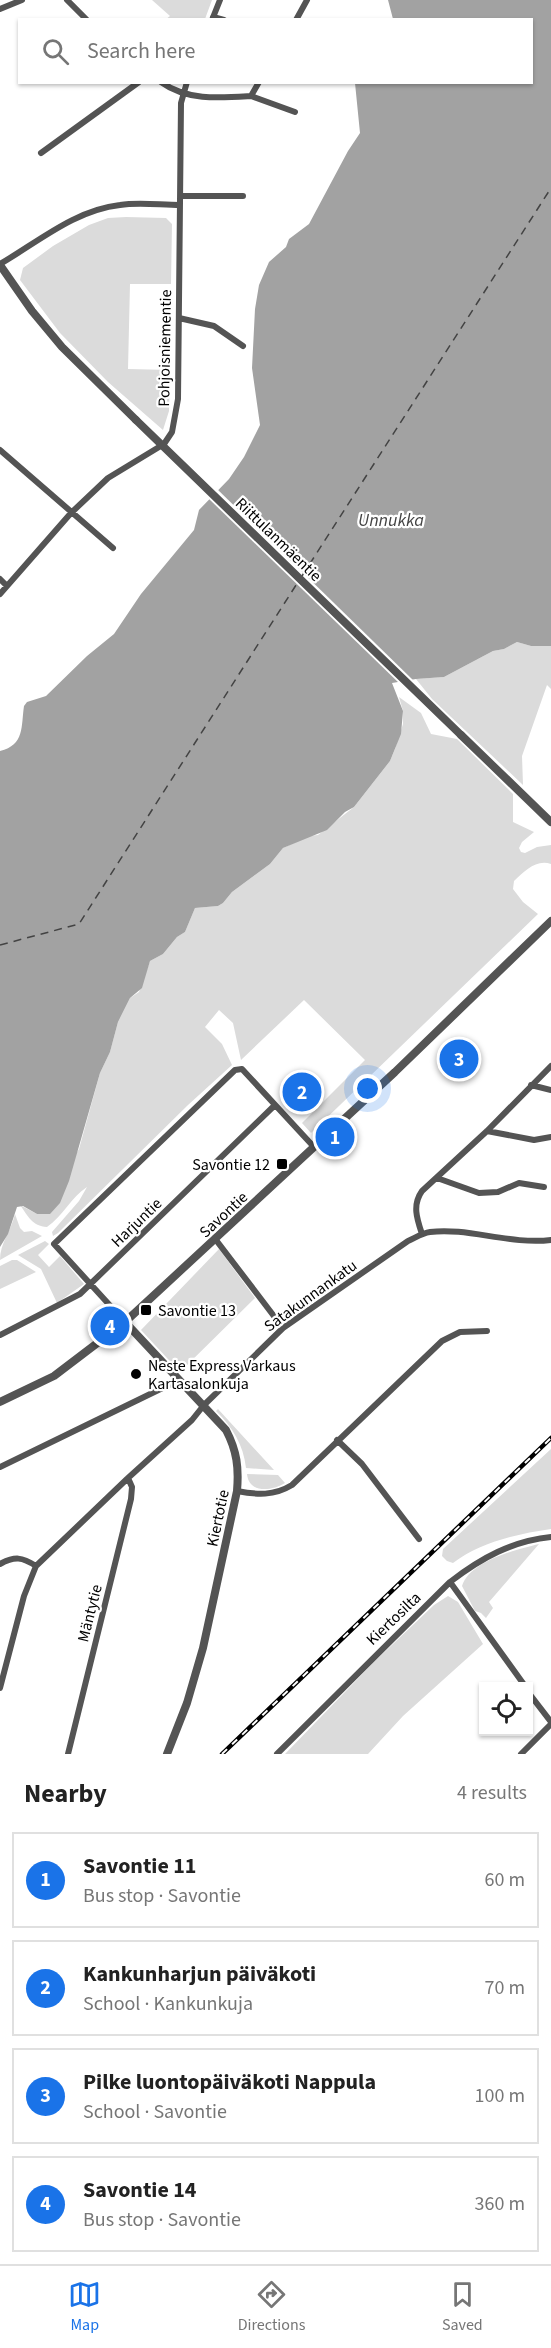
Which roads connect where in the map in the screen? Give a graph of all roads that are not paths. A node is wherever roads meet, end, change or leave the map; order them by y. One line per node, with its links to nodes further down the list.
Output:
1 (22, 0): 5 (street)
2 (67, 0): 6 (street)
3 (220, 0): 7 (street)
4 (307, 0): 8 (street)
5 (0, 9)
6 (85, 18)
7 (212, 18)
8 (297, 18)
9 (136, 84): 16 (street)
10 (164, 84): 13 (street)
11 (186, 84): 13 (street, Pohjoisniementie)
12 (258, 84): 14 (street)
13 (183, 95): 14 (street); 17 (street, Pohjoisniementie)
14 (251, 96): 15 (street)
15 (295, 112)
16 (41, 153)
17 (180, 196): 18 (street); 19 (street, Pohjoisniementie)
18 (243, 196)
19 (180, 206): 20 (street); 21 (street, Pohjoisniementie)
20 (0, 264): 29 (street, Riittulanmäentie, bridge)
21 (179, 318): 22 (street); 24 (street, Pohjoisniementie)
22 (243, 346)
23 (0, 450): 24 (street)
24 (70, 513): 25 (street); 27 (street, Pohjoisniementie)
25 (113, 548)
26 (0, 579): 27 (street)
27 (7, 586): 28 (street, Pohjoisniementie)
28 (0, 594)
29 (551, 822)
30 (551, 921): 37 (street, Savontie)
31 (551, 1066): 32 (street)
32 (531, 1085): 33 (street); 35 (street)
33 (551, 1090)
34 (275, 1105): 37 (street); 43 (street, Harjuntie); 43 (street)
35 (487, 1131): 36 (street); 38 (street)
36 (551, 1137)
37 (314, 1147): 41 (street, Savontie)
38 (437, 1178): 39 (street); 40 (street)
39 (543, 1187)
40 (422, 1234): 42 (street, Satakunnankatu); 45 (street, Satakunnankatu)
41 (216, 1240): 44 (street, Savontie); 45 (street)
42 (551, 1240)
43 (90, 1285): 44 (street); 47 (street, Harjuntie)
44 (125, 1322): 48 (street, Kiertotie); 49 (street, Savontie)
45 (284, 1328): 50 (street, Satakunnankatu)
46 (487, 1331): 51 (street)
47 (0, 1335)
48 (179, 1380): 50 (street, Kiertotie); 52 (street)
49 (0, 1402)
50 (204, 1405): 53 (street, Satakunnankatu); 54 (street, Kiertotie)
51 (337, 1440): 54 (street); 56 (street)
52 (0, 1467)
53 (128, 1478): 58 (street, Satakunnankatu); 64 (street, Mäntytie)
54 (237, 1491): 65 (street, Kiertotie)
55 (551, 1537): 59 (street, Kiertosilta)
56 (419, 1539)
57 (0, 1564): 58 (street)
58 (36, 1566): 61 (street)
59 (450, 1581): 60 (street); 66 (street, Kiertosilta)
60 (522, 1682)
61 (0, 1688)
62 (533, 1699): 63 (street)
63 (551, 1723): 67 (street)
64 (68, 1754)
65 (167, 1754)
66 (277, 1754)
67 (521, 1754)

